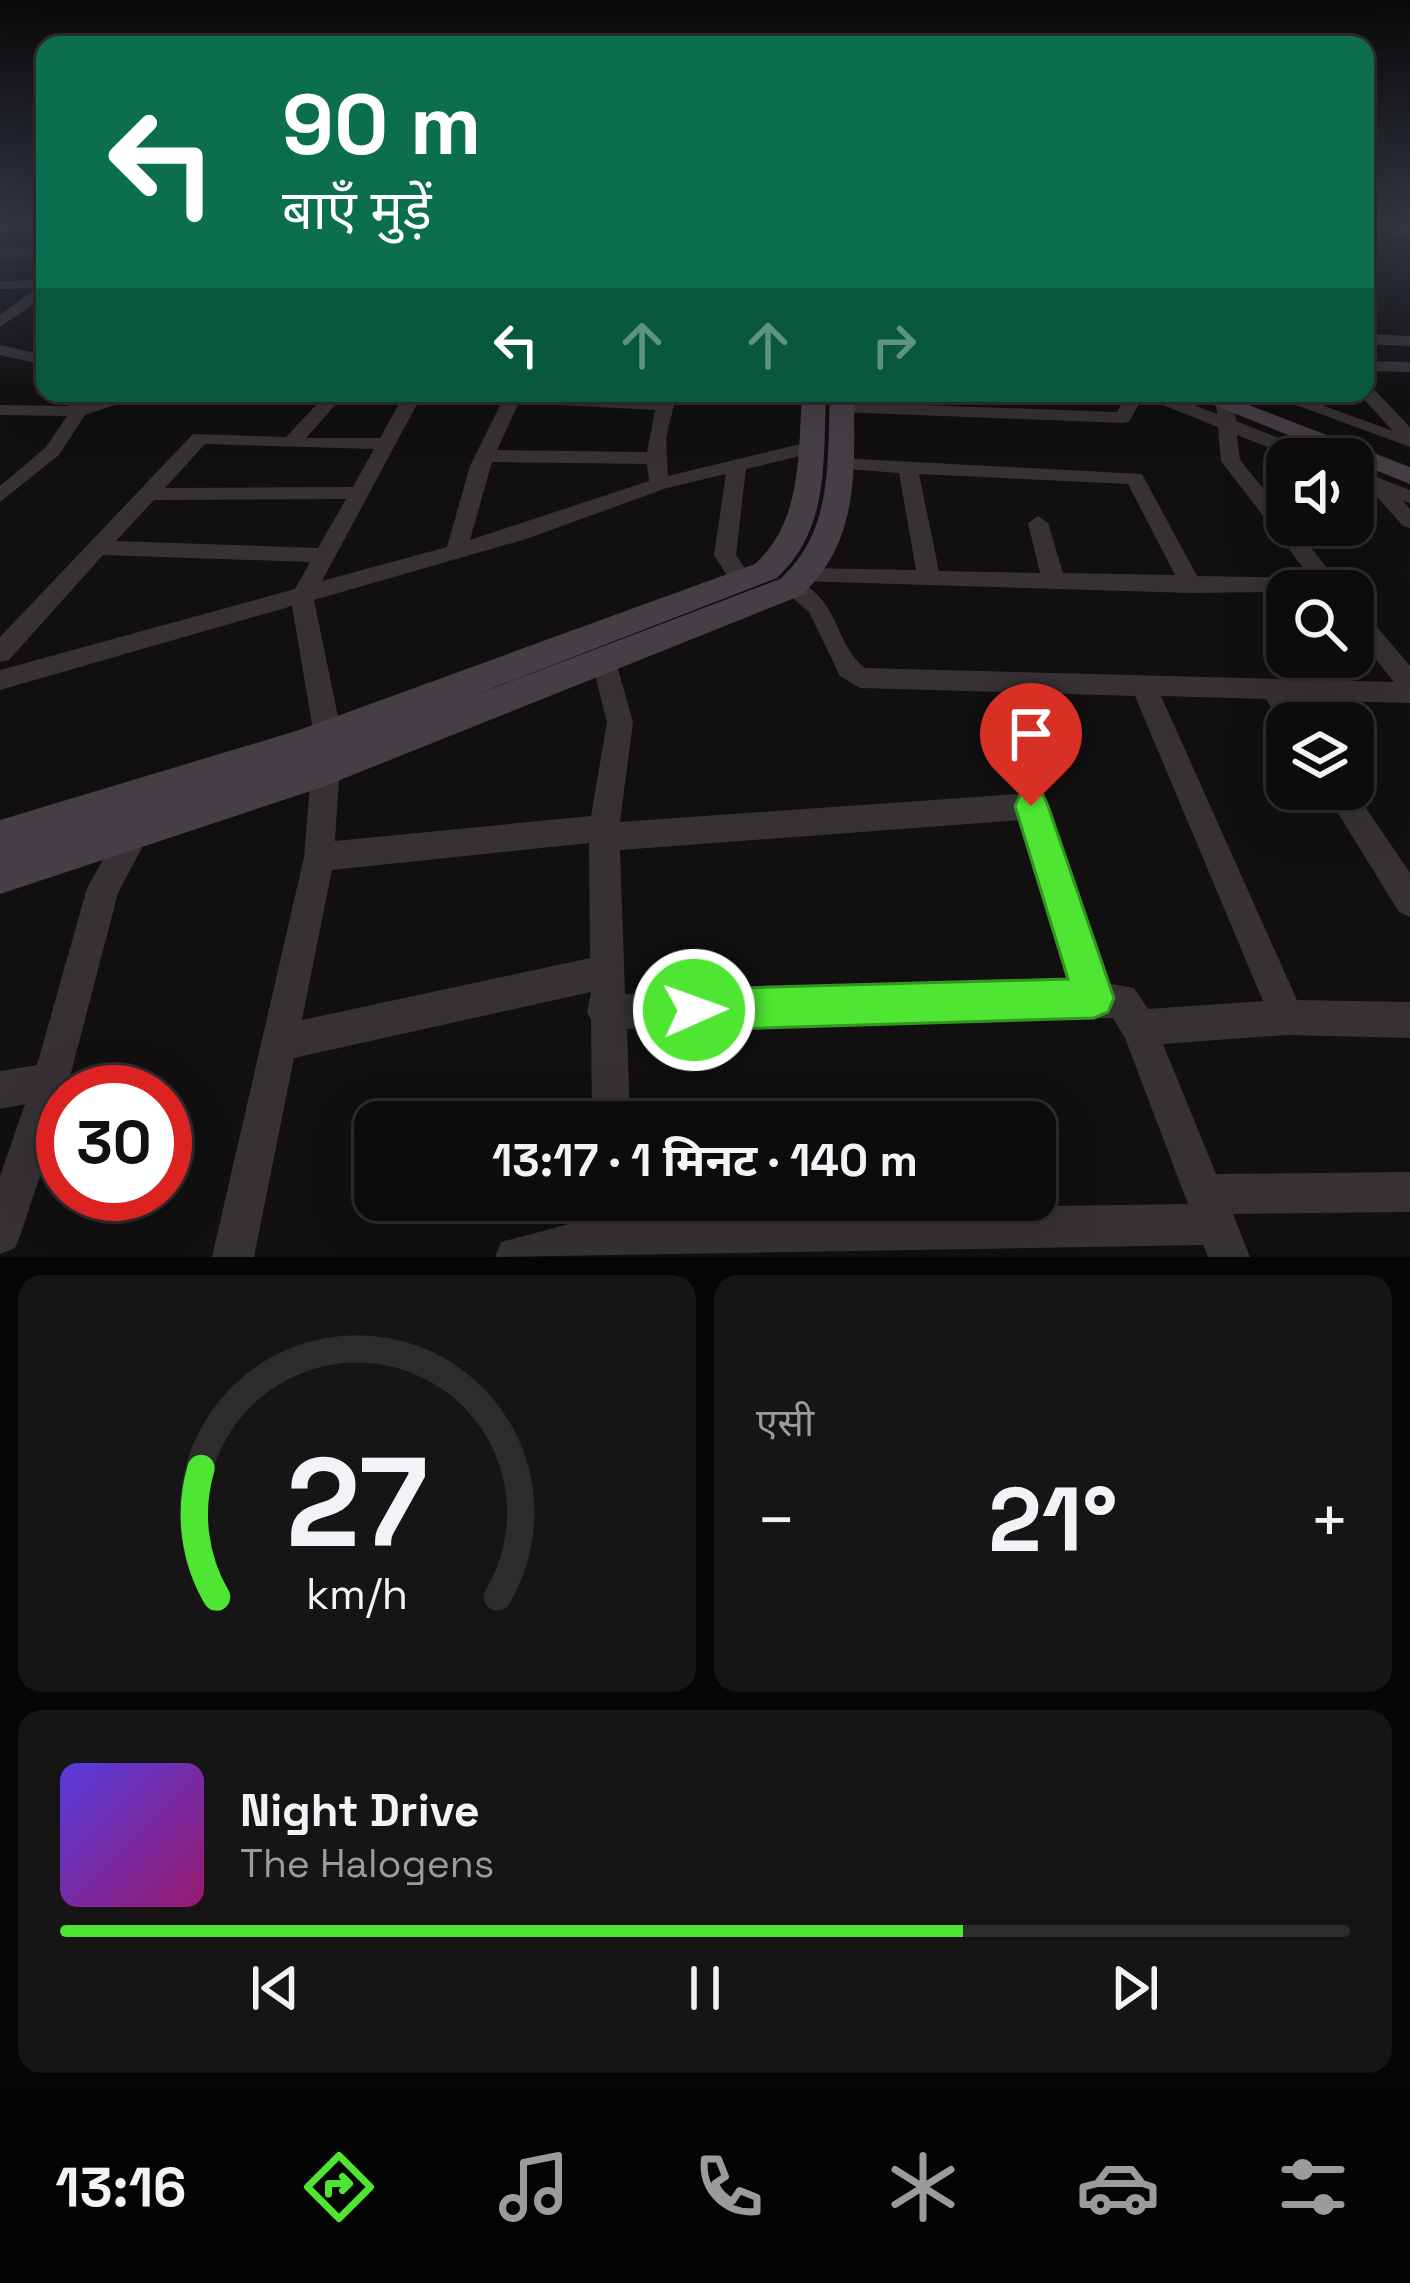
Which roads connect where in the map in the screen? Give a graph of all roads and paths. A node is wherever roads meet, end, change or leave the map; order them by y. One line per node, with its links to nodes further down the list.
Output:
1 (0, 285): 2 (street)
2 (36, 286)
3 (36, 293): 4 (street)
4 (0, 322)
5 (1374, 339): 6 (street)
6 (1410, 341)
7 (0, 350): 8 (street)
8 (36, 358)
9 (1374, 366): 10 (street)
10 (1410, 368)
11 (1374, 399): 22 (street)
12 (80, 402): 24 (street); 36 (street)
13 (329, 402): 27 (street)
14 (409, 402): 28 (street)
15 (510, 402): 29 (street)
16 (666, 402): 31 (street)
17 (831, 402): 30 (street)
18 (890, 402): 19 (street)
19 (1132, 402)
20 (1302, 402): 26 (lane)
21 (1228, 407): 25 (street); 32 (street); 37 (street); 50 (street)
22 (1382, 407): 23 (street); 26 (street)
23 (1410, 409)
24 (0, 410)
25 (1280, 438)
26 (1410, 440)
27 (291, 443): 28 (street); 41 (street)
28 (384, 444): 42 (street)
29 (484, 456): 31 (street); 48 (street)
30 (824, 456): 33 (street); 34 (street); 52 (street); 53 (street)
31 (653, 458): 39 (street)
32 (1410, 459)
33 (737, 465): 39 (street); 52 (street)
34 (908, 467): 51 (street); 55 (street)
35 (0, 468): 36 (street)
36 (30, 469): 43 (street)
37 (1410, 476)
38 (1374, 482): 44 (street)
39 (660, 484): 48 (street)
40 (1374, 488): 45 (street)
41 (147, 494): 42 (street); 47 (street)
42 (356, 494): 49 (street)
43 (0, 496)
44 (1410, 497)
45 (1410, 520)
46 (1038, 523): 54 (street)
47 (95, 548): 49 (street); 59 (street)
48 (455, 552): 57 (street)
49 (323, 555): 57 (street)
50 (1318, 570)
51 (929, 579): 53 (street); 54 (street)
52 (743, 582): 66 (street)
53 (799, 582): 60 (street); 63 (street)
54 (1054, 582): 55 (street)
55 (1191, 585): 56 (street)
56 (1266, 587)
57 (302, 598): 61 (street); 66 (street)
58 (1374, 641): 62 (street)
59 (0, 653)
60 (604, 662): 66 (street); 69 (street)
61 (0, 680)
62 (1409, 685): 64 (street)
63 (1144, 686): 64 (street); 77 (street)
64 (1273, 689): 65 (street)
65 (1281, 702)
66 (328, 752): 68 (street); 70 (street); 71 (street)
67 (1351, 810): 73 (street)
68 (136, 831): 72 (street); 81 (street)
69 (604, 832): 71 (street); 74 (street); 75 (street)
70 (0, 839)
71 (319, 857): 80 (street)
72 (0, 874)
73 (1410, 901)
74 (605, 972): 76 (street); 80 (street)
75 (1094, 998): 76 (street); 79 (street)
76 (605, 1012): 84 (street)
77 (1287, 1017): 78 (street); 79 (street)
78 (1410, 1020)
79 (1139, 1028): 87 (street)
80 (278, 1043): 90 (street)
81 (54, 1065)
82 (36, 1084): 83 (street)
83 (0, 1090)
84 (610, 1101)
85 (36, 1124): 89 (street)
86 (1410, 1192): 87 (street)
87 (1217, 1225): 88 (street)
88 (616, 1230): 91 (street)
89 (0, 1233)
90 (233, 1257)
91 (516, 1257)

